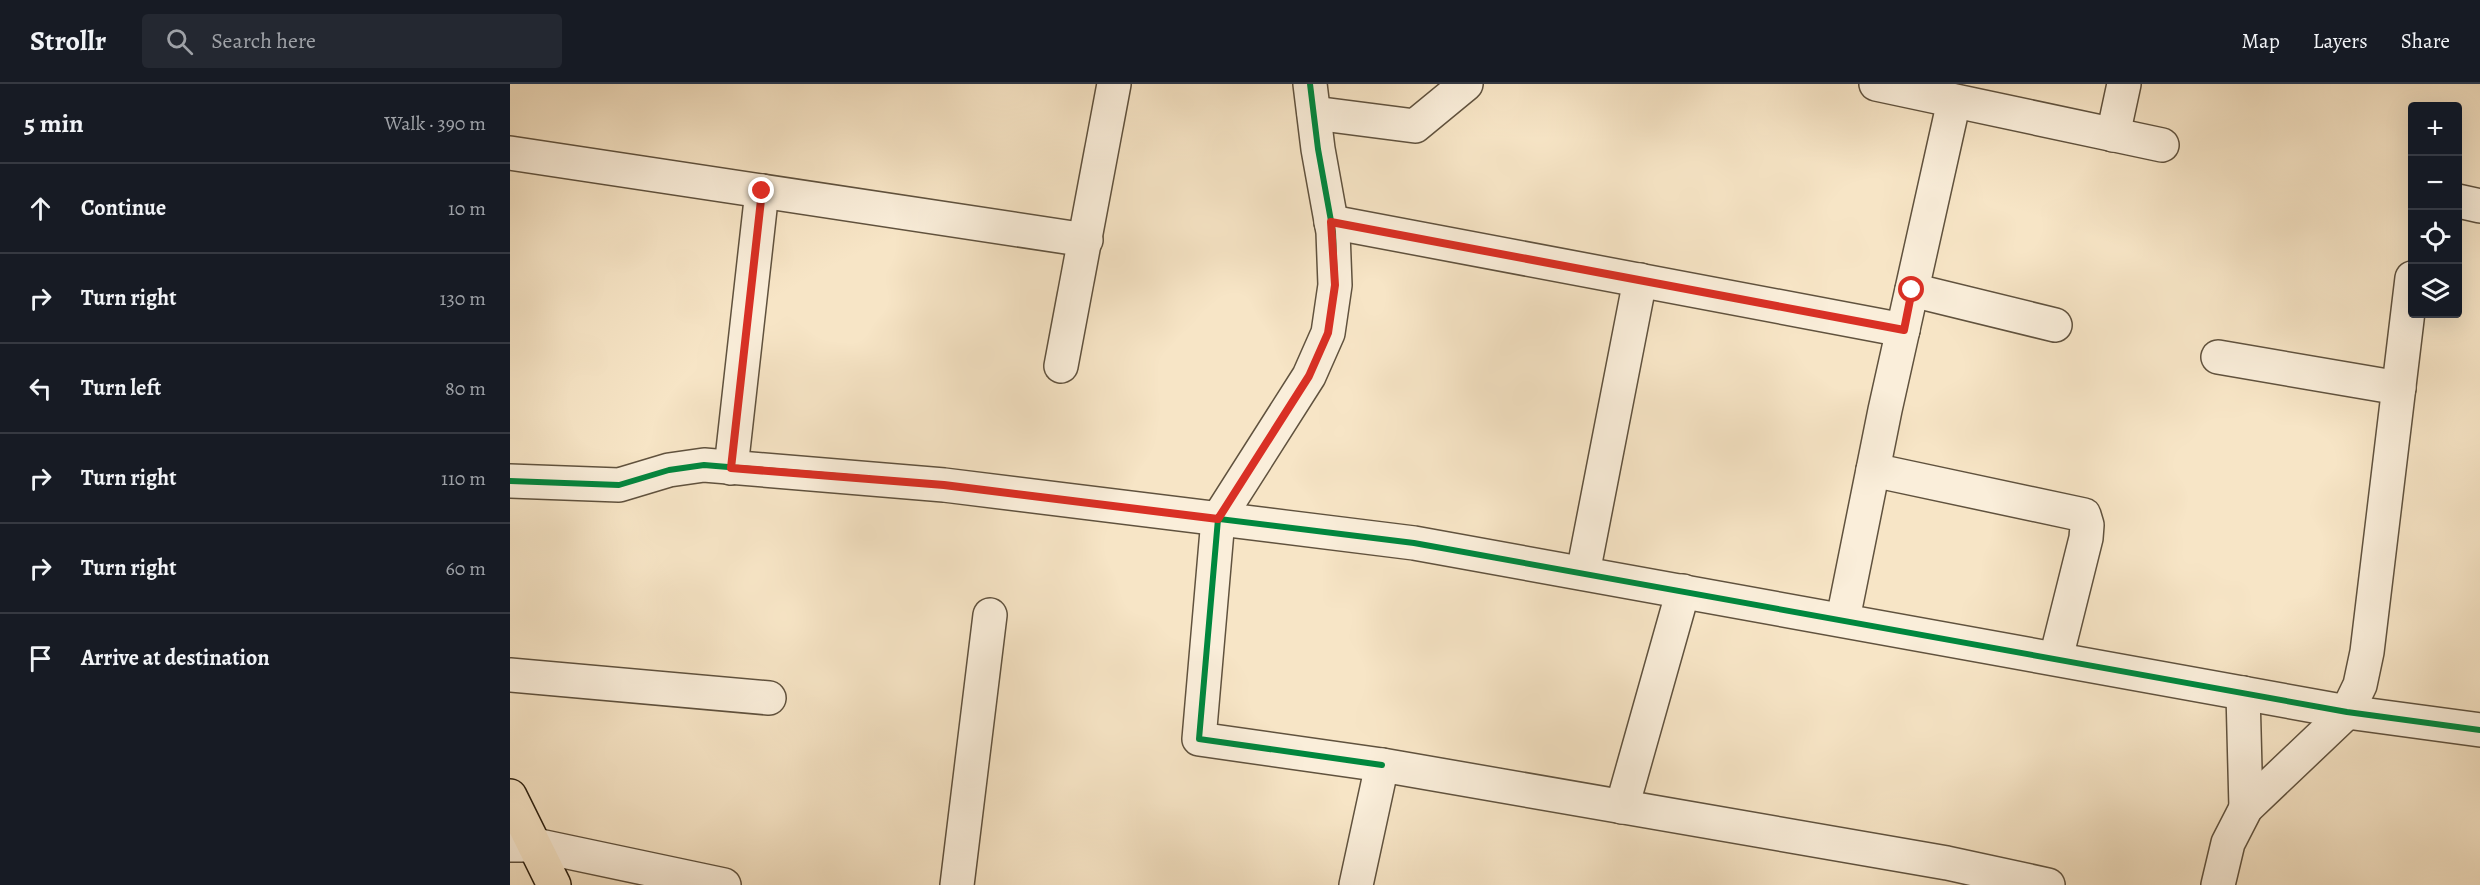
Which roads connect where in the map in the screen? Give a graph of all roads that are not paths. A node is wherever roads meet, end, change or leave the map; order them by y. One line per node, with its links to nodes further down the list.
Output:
1 (1114, 84): 14 (street)
2 (1466, 84): 5 (street)
3 (1876, 84): 6 (street)
4 (2124, 84): 7 (street)
5 (1312, 98): 13 (street)
6 (1954, 101): 7 (street); 16 (street)
7 (2113, 135): 8 (street)
8 (2162, 145)
9 (510, 153): 10 (street)
10 (762, 191): 14 (street); 23 (street)
11 (2462, 202): 12 (street)
12 (2480, 206)
13 (1331, 222): 15 (street); 26 (street)
14 (1086, 240): 21 (street)
15 (1640, 280): 19 (street); 27 (street)
16 (1912, 290): 18 (street); 19 (street)
17 (2408, 312): 22 (street)
18 (2055, 326)
19 (1904, 330): 24 (street)
20 (2218, 357): 22 (street)
21 (1061, 366)
22 (2399, 388): 35 (street)
23 (731, 468): 25 (street); 26 (street)
24 (1873, 470): 30 (street); 31 (street)
25 (510, 481)
26 (1218, 519): 27 (street); 37 (street)
27 (1583, 573): 28 (street)
28 (1683, 591): 30 (street); 39 (street)
29 (990, 615): 44 (street)
30 (1843, 619): 31 (street)
31 (2056, 658): 33 (street)
32 (510, 675): 34 (street)
33 (2243, 693): 35 (street); 40 (street)
34 (769, 698)
35 (2347, 712): 36 (street); 40 (street)
36 (2480, 730)
37 (1382, 765): 39 (street); 45 (street)
38 (510, 796): 41 (main road)
39 (1622, 807): 46 (street)
40 (2246, 808): 47 (street)
41 (523, 845): 42 (main road); 43 (street)
42 (554, 885)
43 (724, 885)
44 (957, 885)
45 (1356, 885)
46 (2048, 885)
47 (2218, 885)

